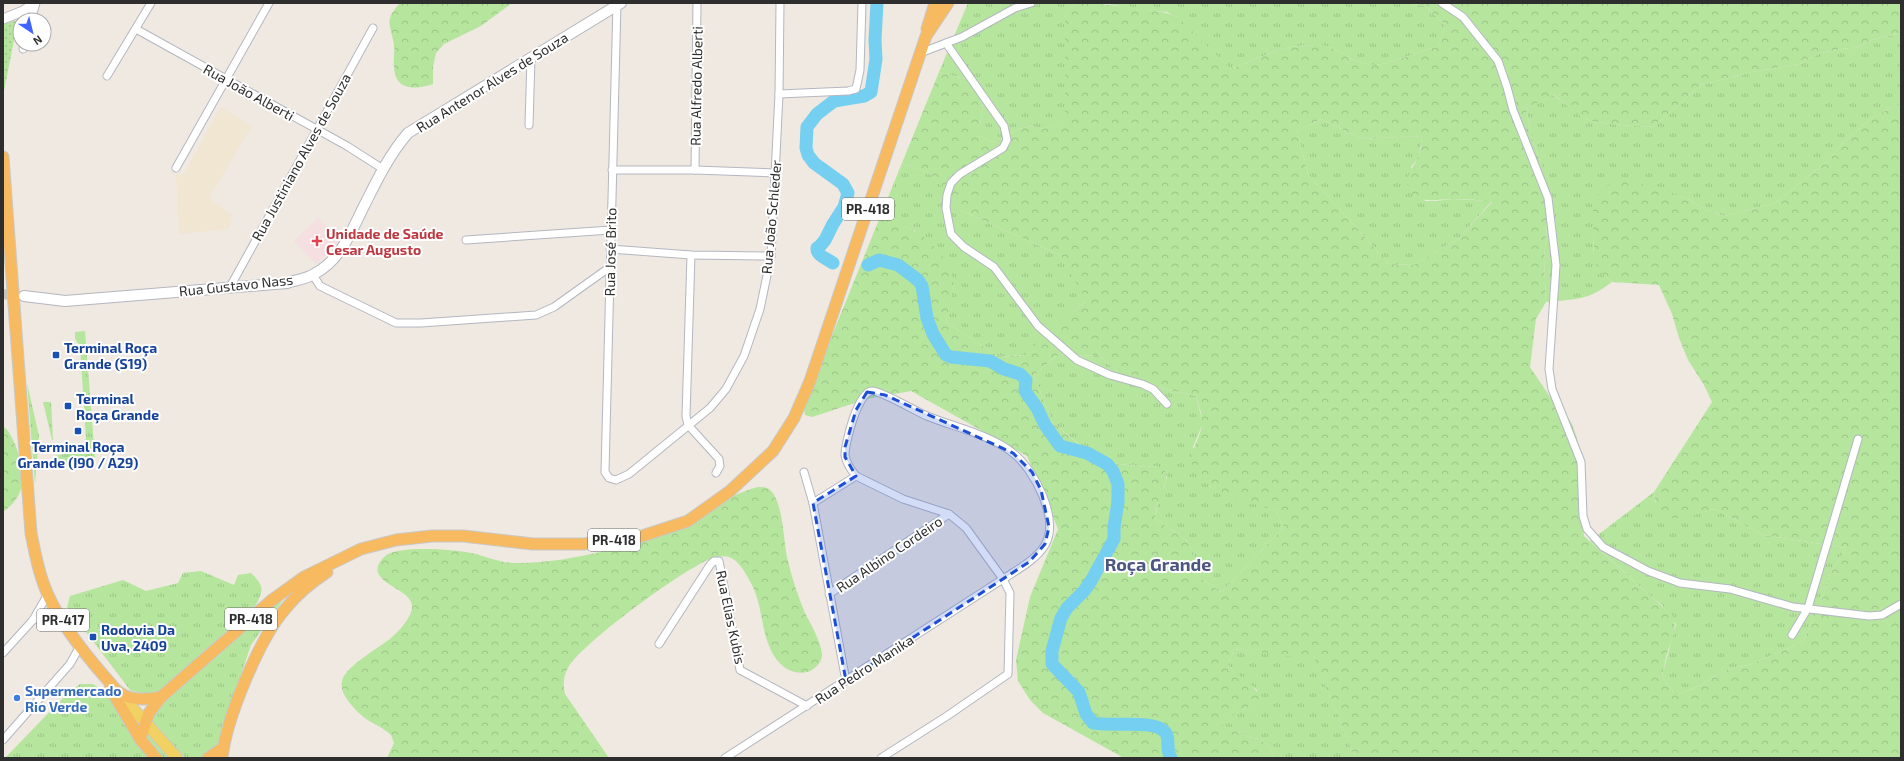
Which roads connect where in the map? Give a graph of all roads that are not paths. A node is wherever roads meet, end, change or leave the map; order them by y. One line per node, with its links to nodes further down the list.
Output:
1 (35, 3): 12 (street)
2 (151, 3): 14 (street)
3 (269, 3): 20 (street)
4 (697, 3): 28 (street, Rua Alfredo Alberti)
5 (780, 3): 21 (street, Rua João Schleder)
6 (862, 3): 21 (street)
7 (935, 3): 15 (highway)
8 (948, 3): 15 (highway, PR-418)
9 (1031, 3): 16 (street)
10 (1442, 3): 55 (street)
11 (618, 4): 18 (main road, Rua Antenor Alves de Souza); 27 (street, Rua José Brito)
12 (3, 19)
13 (373, 28): 23 (street, Rua Justiniano Alves de Souza)
14 (136, 29): 19 (street); 20 (street, Rua João Alberti)
15 (926, 36): 17 (highway, PR-418)
16 (946, 43): 17 (street); 41 (street)
17 (920, 54): 50 (highway, PR-418)
18 (531, 57): 22 (street); 26 (main road, Rua Antenor Alves de Souza)
19 (107, 76)
20 (226, 79): 23 (street, Rua João Alberti); 25 (street)
21 (779, 94): 29 (street, Rua João Schleder)
22 (529, 125)
23 (316, 130): 26 (street, Rua João Alberti); 39 (street, Rua Justiniano Alves de Souza)
24 (3, 157): 30 (highway, PR-417)
25 (176, 168)
26 (383, 169): 38 (main road, Rua Antenor Alves de Souza)
27 (612, 170): 28 (street); 31 (street, Rua José Brito)
28 (695, 170): 29 (street)
29 (775, 173): 36 (street, Rua João Schleder)
30 (5, 206): 32 (highway, PR-417)
31 (611, 230): 33 (street); 34 (street, Rua José Brito)
32 (6, 236): 52 (highway, PR-417)
33 (466, 240)
34 (610, 249): 35 (street); 37 (street, Rua José Brito)
35 (691, 255): 36 (street); 42 (street)
36 (770, 256): 42 (street, Rua João Schleder)
37 (610, 267): 38 (street, Rua Gustavo Nass); 46 (street, Rua José Brito)
38 (313, 275): 39 (main road, Rua Gustavo Nass)
39 (230, 286): 40 (main road, Rua Gustavo Nass)
40 (24, 296)
41 (1167, 404)
42 (688, 425): 45 (street); 46 (street, Rua João Schleder)
43 (1858, 439): 55 (street)
44 (804, 472): 48 (street)
45 (716, 473)
46 (630, 474)
47 (856, 476): 48 (street); 49 (street); 51 (street, Rua Pedro Manika)
48 (813, 503): 53 (street)
49 (949, 514): 51 (street); 53 (street, Rua Albino Cordeiro)
50 (351, 554): 65 (highway, PR-418); 71 (highway, PR-418)
51 (1003, 579): 63 (street, Rua Pedro Manika); 76 (street)
52 (48, 594): 56 (highway, PR-417); 57 (street)
53 (829, 594): 63 (street)
54 (1901, 604): 55 (street)
55 (1808, 608): 58 (street)
56 (56, 609): 57 (street); 60 (highway, PR-417)
57 (33, 620): 61 (street)
58 (1792, 635)
59 (659, 644): 66 (street, Rua Elias Kubis)
60 (80, 646): 62 (highway, PR-417); 68 (street)
61 (3, 653)
62 (101, 672): 64 (highway, PR-417); 69 (highway)
63 (846, 681): 66 (street, Rua Pedro Manika)
64 (119, 692): 65 (highway); 67 (main road, PR-417)
65 (161, 697): 67 (highway, PR-418)
66 (807, 706): 75 (street, Rua Pedro Manika)
67 (145, 721): 69 (highway); 73 (main road, PR-417)
68 (6, 733): 70 (street)
69 (140, 739): 72 (highway)
70 (3, 740)
71 (223, 753): 74 (highway, PR-418)
72 (156, 758)
73 (178, 758)
74 (208, 758)
75 (725, 758)
76 (882, 758)

